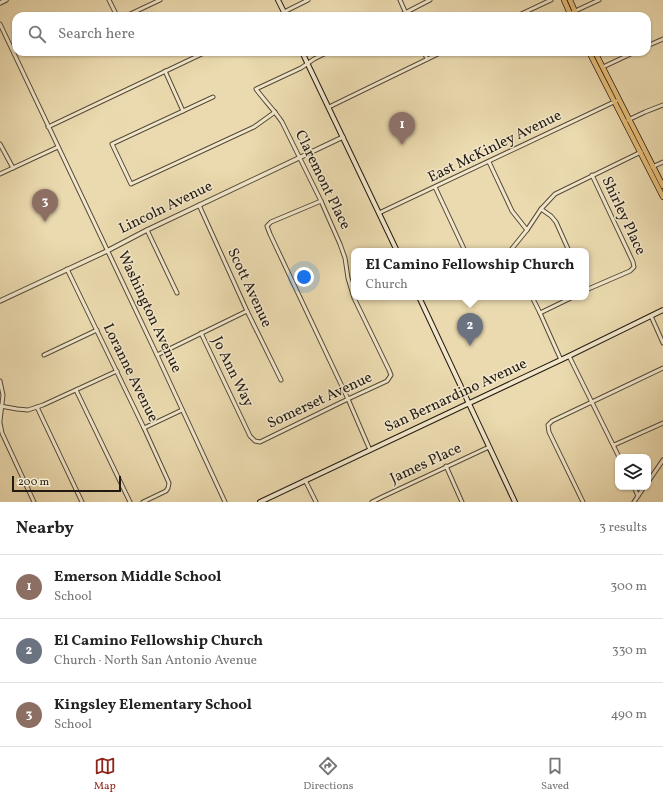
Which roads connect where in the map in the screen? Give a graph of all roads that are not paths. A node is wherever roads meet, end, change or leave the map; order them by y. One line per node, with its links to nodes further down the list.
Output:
1 (6, 0): 12 (street)
2 (109, 0): 13 (street)
3 (160, 0): 14 (street)
4 (278, 0): 15 (main road)
5 (308, 0): 16 (street)
6 (400, 0): 17 (street)
7 (430, 0): 18 (street)
8 (551, 0): 19 (street)
9 (564, 0): 20 (main road)
10 (570, 0): 21 (main road)
11 (599, 0): 22 (street)
12 (0, 3)
13 (115, 12)
14 (134, 12)
15 (284, 12)
16 (288, 12)
17 (406, 12)
18 (410, 12)
19 (526, 12)
20 (572, 12)
21 (573, 12)
22 (577, 12)
23 (0, 24): 26 (street, Washington Avenue)
24 (663, 39): 25 (street)
25 (651, 44)
26 (12, 50)
27 (15, 56): 47 (street, Washington Avenue)
28 (197, 56): 39 (street)
29 (304, 56): 37 (main road)
30 (321, 56): 37 (street)
31 (426, 56): 36 (street)
32 (433, 56): 36 (street)
33 (591, 56): 41 (main road)
34 (597, 56): 38 (main road)
35 (626, 56): 38 (street)
36 (427, 59): 43 (street)
37 (308, 63): 43 (main road); 45 (street, Claremont Place)
38 (603, 67): 41 (main road)
39 (165, 71): 44 (street); 47 (street)
40 (213, 96): 44 (street)
41 (617, 100): 46 (main road); 53 (street, East McKinley Avenue)
42 (663, 105): 46 (street)
43 (329, 107): 48 (main road)
44 (183, 110): 45 (street)
45 (275, 112): 52 (street, Claremont Place)
46 (627, 121): 51 (main road)
47 (48, 126): 50 (street, Washington Avenue)
48 (343, 137): 52 (street, Lincoln Avenue); 65 (main road)
49 (0, 144): 56 (street)
50 (58, 147): 56 (street); 72 (street, Washington Avenue)
51 (642, 152): 55 (main road); 58 (street)
52 (299, 159): 62 (street, Claremont Place); 63 (street, Lincoln Avenue)
53 (489, 162): 60 (street, East McKinley Avenue); 67 (street)
54 (663, 162): 55 (street)
55 (650, 167): 59 (main road); 61 (main road)
56 (13, 168): 57 (street)
57 (0, 174)
58 (592, 175): 64 (street); 75 (street, Shirley Place)
59 (663, 186)
60 (435, 188): 65 (street, East McKinley Avenue); 69 (street)
61 (663, 197)
62 (320, 200): 74 (street, Claremont Place); 99 (street)
63 (199, 205): 66 (street, Lincoln Avenue); 83 (street, Scott Avenue)
64 (541, 209): 67 (street); 71 (street)
65 (379, 213): 68 (main road)
66 (147, 230): 72 (street, Lincoln Avenue); 76 (street)
67 (527, 230): 70 (street)
68 (396, 248)
69 (464, 248)
70 (512, 248)
71 (568, 248)
72 (107, 250): 73 (street, Lincoln Avenue); 90 (street, Washington Avenue)
73 (68, 269): 81 (street, Lincoln Avenue); 86 (street, Loranne Avenue)
74 (351, 288)
75 (589, 289)
76 (177, 293)
77 (355, 300): 95 (street, Claremont Place)
78 (420, 300): 101 (main road)
79 (534, 300): 84 (street)
80 (567, 300): 84 (street)
81 (0, 301)
82 (663, 310): 85 (main road, San Bernardino Avenue)
83 (247, 311): 87 (street); 96 (street, Scott Avenue)
84 (540, 313): 92 (street)
85 (651, 316): 88 (street); 91 (main road, San Bernardino Avenue)
86 (96, 330): 89 (street); 94 (street, Loranne Avenue)
87 (201, 333): 90 (street); 108 (street, Jo Ann Way)
88 (663, 342)
89 (44, 355)
90 (157, 355): 104 (street, Washington Avenue)
91 (570, 356): 92 (main road, San Bernardino Avenue); 100 (street)
92 (561, 360): 101 (main road, San Bernardino Avenue)
93 (663, 368): 100 (street)
94 (116, 371): 98 (street); 107 (street, Loranne Avenue)
95 (391, 375): 99 (street, Somerset Avenue)
96 (281, 380)
97 (0, 381): 102 (street)
98 (76, 390): 103 (street); 122 (street)
99 (348, 399): 108 (street, Somerset Avenue); 111 (street)
100 (592, 401): 109 (street); 130 (street)
101 (469, 403): 110 (main road); 111 (main road, San Bernardino Avenue)
102 (1, 406): 103 (street); 105 (street)
103 (37, 407): 121 (street)
104 (182, 410): 107 (street); 124 (street, Washington Avenue)
105 (0, 422): 120 (street)
106 (663, 423): 109 (street)
107 (144, 428): 123 (street, Loranne Avenue)
108 (255, 441)
109 (614, 445): 112 (street)
110 (489, 447): 114 (street, James Place); 129 (main road)
111 (370, 450): 116 (main road, San Bernardino Avenue)
112 (618, 454)
113 (663, 460): 115 (street)
114 (446, 466): 127 (street, James Place); 128 (street)
115 (651, 478)
116 (305, 480): 125 (main road, San Bernardino Avenue); 126 (street)
117 (635, 490): 119 (street)
118 (642, 490): 119 (street)
119 (638, 496): 131 (street)
120 (34, 502)
121 (82, 502)
122 (130, 502)
123 (143, 502)
124 (225, 502)
125 (260, 502)
126 (316, 502)
127 (372, 502)
128 (462, 502)
129 (515, 502)
130 (583, 502)
131 (634, 502)

